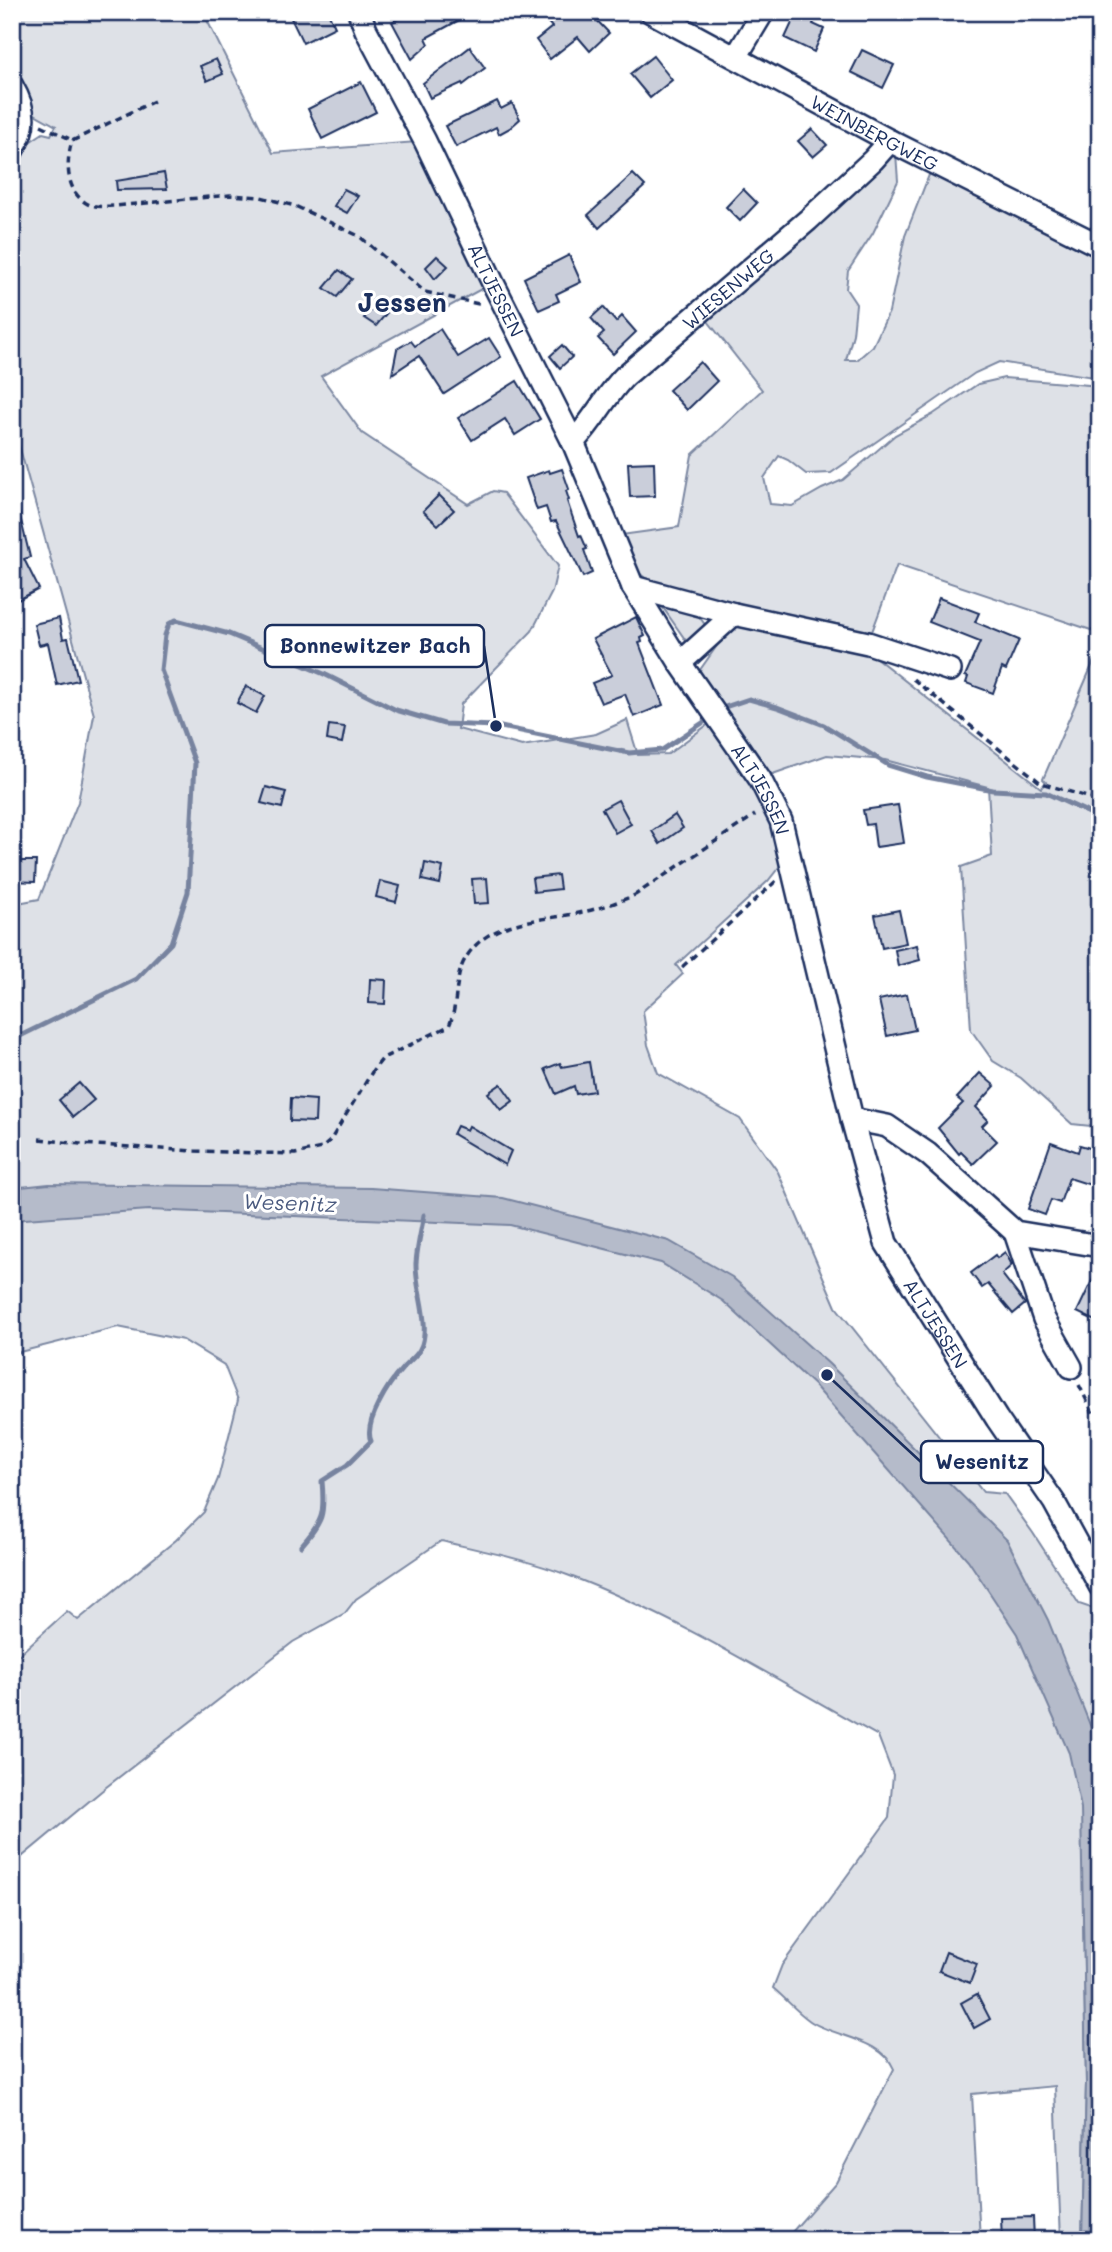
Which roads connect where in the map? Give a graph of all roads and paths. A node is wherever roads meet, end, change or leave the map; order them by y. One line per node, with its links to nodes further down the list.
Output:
1 (359, 12): 12 (street, ALTJESSEN)
2 (651, 12): 4 (street, WEINBERGWEG)
3 (763, 12): 4 (street)
4 (736, 57): 9 (street, WEINBERGWEG)
5 (12, 86): 7 (street)
6 (155, 101): 8 (path)
7 (23, 116): 8 (path); 10 (street)
8 (72, 141): 12 (path)
9 (890, 141): 11 (street, WEINBERGWEG); 13 (street, WIESENWEG)
10 (12, 151)
11 (1100, 246)
12 (506, 309): 13 (street, ALTJESSEN)
13 (572, 442): 14 (street, ALTJESSEN)
14 (633, 587): 15 (street); 16 (street, ALTJESSEN)
15 (734, 614): 16 (street); 17 (street)
16 (680, 663): 20 (street, ALTJESSEN)
17 (950, 670)
18 (911, 678): 19 (path)
19 (1100, 801)
20 (772, 804): 21 (street, ALTJESSEN); 24 (path)
21 (792, 866): 22 (path); 23 (street, ALTJESSEN)
22 (682, 967)
23 (852, 1119): 25 (street); 29 (street, ALTJESSEN)
24 (39, 1139)
25 (1015, 1232): 26 (street); 27 (street)
26 (1100, 1246)
27 (1071, 1367): 28 (path)
28 (1100, 1418)
29 (1100, 1586)

